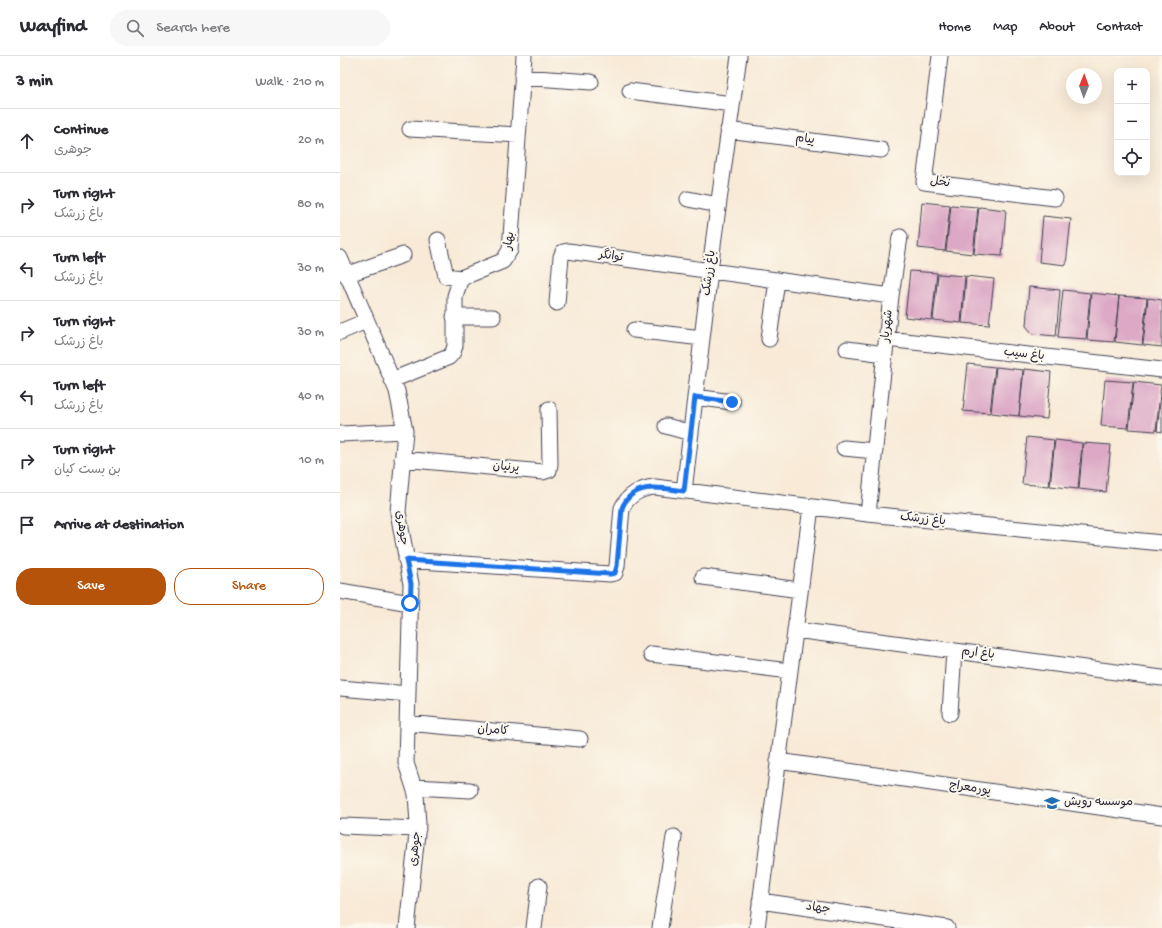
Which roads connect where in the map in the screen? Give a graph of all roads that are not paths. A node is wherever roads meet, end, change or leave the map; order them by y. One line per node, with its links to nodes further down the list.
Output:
1 (524, 56): 4 (street, بهار)
2 (739, 56): 7 (street, باغ زرشک)
3 (940, 56): 12 (street, نخل)
4 (522, 77): 5 (street); 10 (street, بهار)
5 (591, 82)
6 (630, 91): 7 (street)
7 (732, 104): 9 (street, باغ زرشک)
8 (410, 129): 10 (street)
9 (728, 130): 11 (street, پیام); 14 (street, باغ زرشک)
10 (518, 135): 21 (street, بهار)
11 (882, 150)
12 (1055, 198)
13 (688, 199): 14 (street)
14 (718, 205): 19 (street, باغ زرشک)
15 (900, 237): 23 (street)
16 (438, 240): 21 (street)
17 (403, 255): 20 (street)
18 (340, 258): 20 (street, جوهری)
19 (710, 271): 22 (street, شهریار); 24 (street, توانگر); 30 (street, باغ زرشک)
20 (346, 275): 27 (street, جوهری)
21 (462, 278): 25 (street)
22 (777, 280): 23 (street, شهریار); 31 (street)
23 (891, 296): 32 (street, شهریار)
24 (557, 303)
25 (454, 317): 26 (street); 36 (street)
26 (493, 317)
27 (366, 321): 29 (street); 36 (street, جوهری)
28 (634, 330): 30 (street)
29 (340, 332)
30 (702, 338): 37 (street, باغ زرشک)
31 (769, 339)
32 (887, 339): 34 (street, شهریار); 35 (street, باغ سیب)
33 (847, 349): 34 (street)
34 (885, 354): 45 (street, شهریار)
35 (1162, 370)
36 (392, 380): 41 (street, جوهری)
37 (695, 397): 38 (street); 42 (street, باغ زرشک)
38 (732, 402)
39 (549, 409): 46 (street, پرنیان)
40 (666, 426): 42 (street)
41 (405, 431): 43 (street); 46 (street, جوهری)
42 (691, 433): 47 (street, باغ زرشک)
43 (340, 434)
44 (844, 448): 45 (street)
45 (875, 451): 49 (street, شهریار)
46 (402, 459): 51 (street, جوهری)
47 (684, 491): 48 (street, باغ زرشک); 51 (street, باغ زرشک)
48 (811, 507): 49 (street, باغ زرشک); 53 (street)
49 (868, 514): 50 (street, باغ زرشک)
50 (1162, 543)
51 (406, 560): 55 (street, جوهری)
52 (703, 578): 53 (street)
53 (800, 590): 56 (street)
54 (340, 591): 55 (street)
55 (410, 603): 62 (street, جوهری)
56 (795, 630): 57 (street, باغ ارم); 59 (street)
57 (954, 651): 60 (street, باغ ارم); 63 (street)
58 (651, 654): 59 (street)
59 (790, 671): 66 (street)
60 (1162, 678)
61 (340, 688): 62 (street)
62 (408, 694): 64 (street, جوهری)
63 (950, 713)
64 (407, 723): 65 (street, کامران); 67 (street, جوهری)
65 (580, 739)
66 (778, 761): 69 (street, پورمعراج); 74 (street)
67 (414, 787): 68 (street); 71 (street, جوهری)
68 (470, 790)
69 (1162, 816)
70 (343, 826): 71 (street)
71 (418, 829): 75 (street, جوهری)
72 (674, 837): 77 (street)
73 (539, 886): 76 (street)
74 (760, 901): 78 (street); 79 (street, جهاد)
75 (407, 928)
76 (534, 928)
77 (660, 928)
78 (757, 928)
79 (947, 928)

